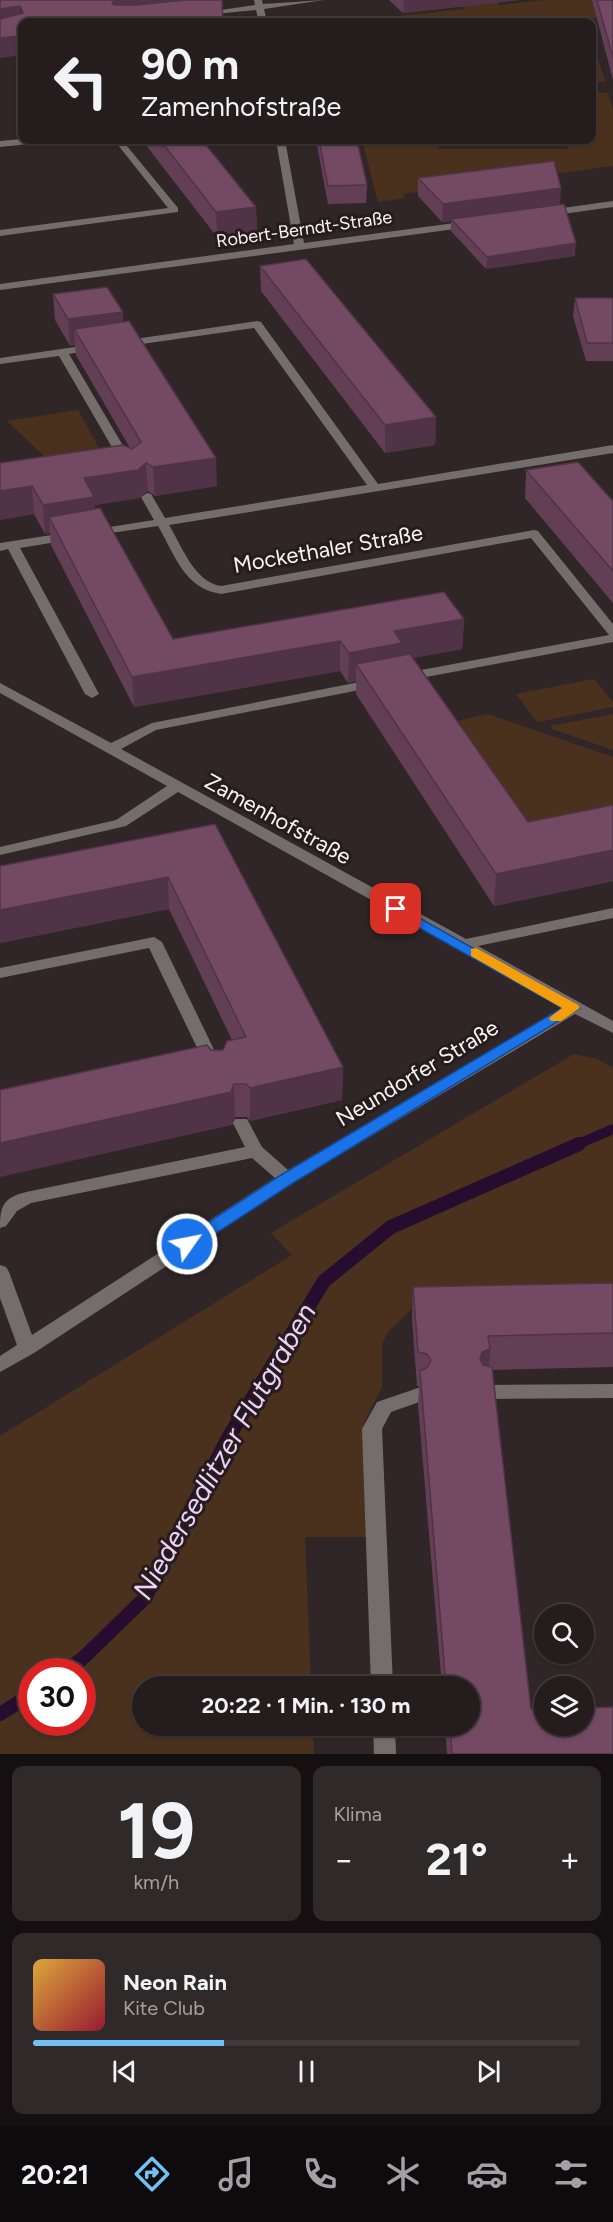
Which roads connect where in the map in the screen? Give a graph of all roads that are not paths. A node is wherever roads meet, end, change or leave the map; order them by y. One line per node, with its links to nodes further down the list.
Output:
1 (320, 0): 2 (street)
2 (259, 3): 3 (street); 4 (street)
3 (188, 15)
4 (262, 18)
5 (18, 142): 6 (street)
6 (0, 144)
7 (121, 144): 12 (street)
8 (281, 144): 13 (street)
9 (613, 204): 10 (street)
10 (538, 214)
11 (483, 222): 13 (street, Robert-Berndt-Straße)
12 (0, 233)
13 (300, 246): 14 (street, Robert-Berndt-Straße)
14 (0, 287)
15 (62, 352): 16 (street); 18 (street); 19 (street)
16 (0, 361)
17 (613, 449): 19 (street)
18 (132, 471)
19 (375, 488): 21 (street)
20 (147, 497): 21 (street, Mockethaler Straße)
21 (164, 522): 22 (street); 23 (street, Mockethaler Straße)
22 (6, 546): 26 (street)
23 (613, 632)
24 (613, 638): 27 (street)
25 (0, 687): 27 (street, Zamenhofstraße)
26 (92, 694)
27 (112, 748): 28 (street, Zamenhofstraße)
28 (177, 786): 29 (street); 31 (street, Zamenhofstraße)
29 (0, 851)
30 (613, 914): 31 (street)
31 (462, 945): 33 (street, Zamenhofstraße)
32 (0, 974): 35 (street)
33 (573, 1008): 34 (street, Zamenhofstraße); 38 (street, Neundorfer Straße)
34 (613, 1028)
35 (218, 1076)
36 (241, 1123): 37 (street)
37 (255, 1150): 38 (street); 39 (street)
38 (287, 1179): 41 (street, Neundorfer Straße)
39 (0, 1222)
40 (0, 1272): 41 (street)
41 (27, 1348): 42 (street, Neundorfer Straße)
42 (0, 1365)
43 (613, 1390): 44 (street)
44 (489, 1392)
45 (418, 1395): 46 (street)
46 (382, 1676)
47 (384, 1736): 48 (street)
48 (385, 1754)

